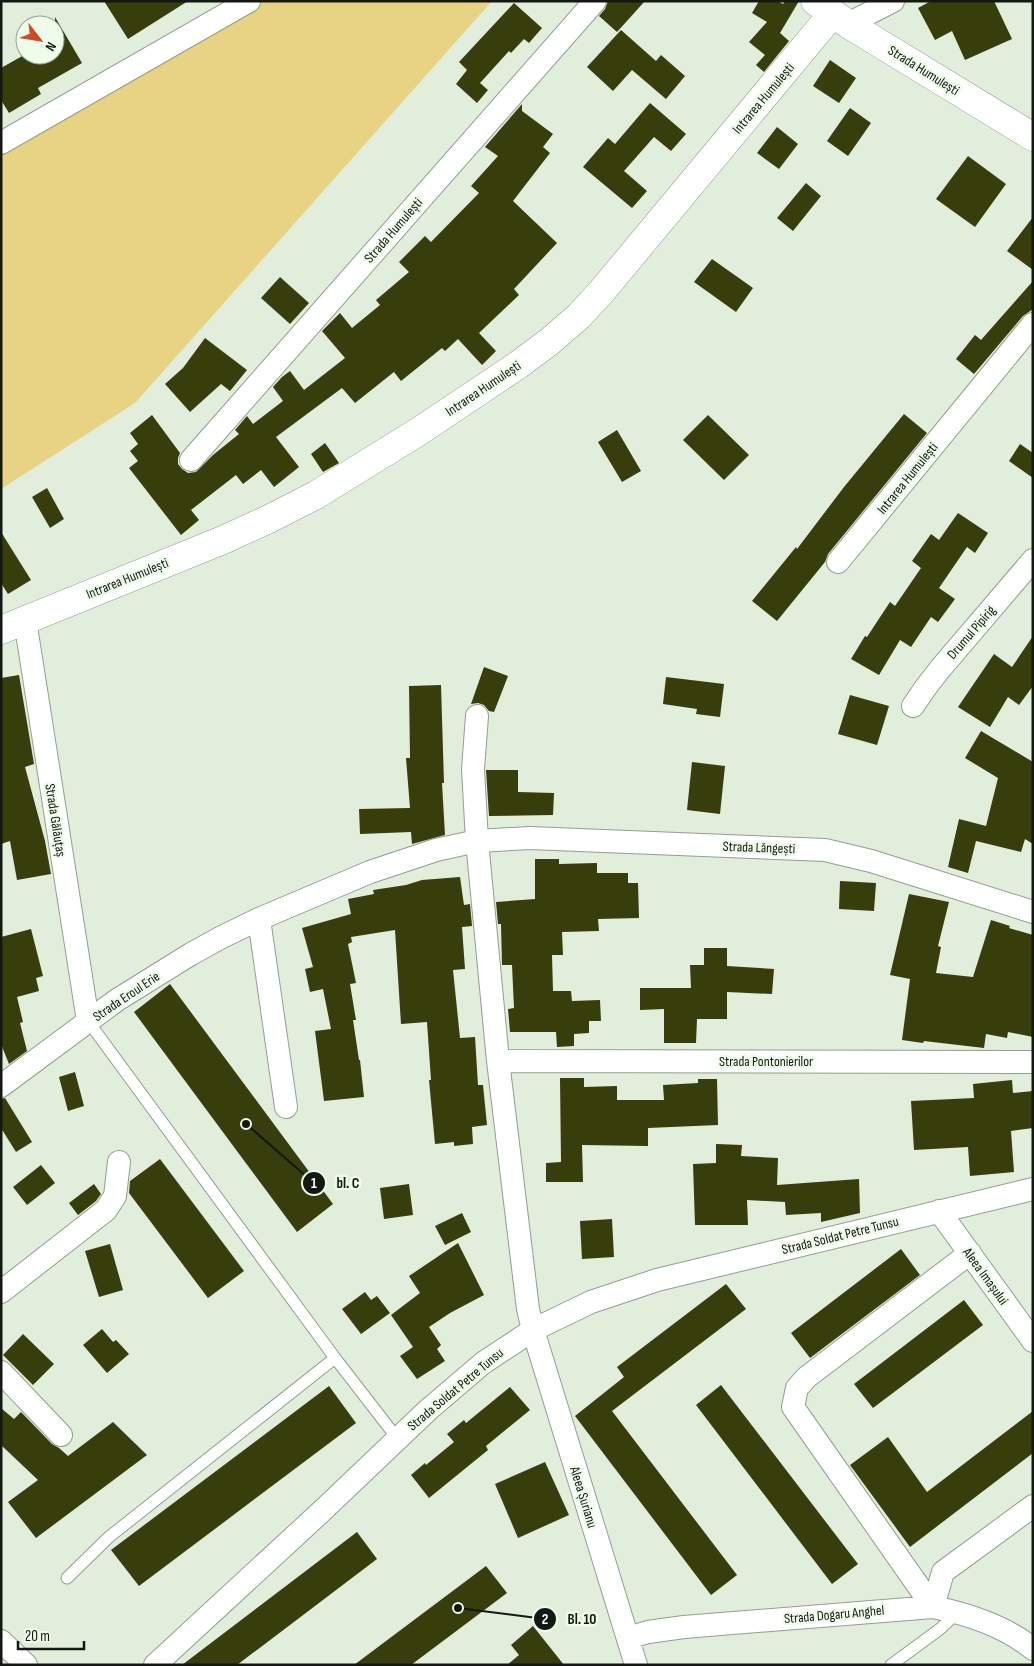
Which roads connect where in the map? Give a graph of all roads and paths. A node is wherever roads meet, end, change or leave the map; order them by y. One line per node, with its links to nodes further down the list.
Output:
1 (249, 1): 6 (street)
2 (594, 1): 8 (street, Strada Humulești)
3 (893, 1): 4 (street)
4 (832, 13): 5 (street, Strada Humulești); 11 (street, Intrarea Humulești)
5 (1033, 137)
6 (1, 143)
7 (1033, 324): 10 (street, Intrarea Humulești)
8 (191, 460)
9 (1033, 560): 12 (street, Drumul Pipirig)
10 (838, 562)
11 (13, 625): 17 (street, Strada Gălăuțaș)
12 (914, 706)
13 (477, 716): 14 (street)
14 (476, 841): 15 (street, Strada Lăngești); 16 (street, Strada Eroul Erie); 18 (street)
15 (1033, 912)
16 (259, 919): 17 (street, Strada Eroul Erie); 21 (street)
17 (88, 1021): 20 (street, Strada Eroul Erie); 29 (lane)
18 (498, 1061): 19 (street, Strada Pontonierilor); 27 (street)
19 (1033, 1062)
20 (1, 1086)
21 (286, 1107)
22 (119, 1162): 26 (street)
23 (1033, 1189): 24 (street, Strada Soldat Petre Tunsu)
24 (939, 1211): 25 (street, Aleea Imașului); 27 (street, Strada Soldat Petre Tunsu)
25 (970, 1253): 28 (street, Aleea Imașului); 35 (street)
26 (1, 1292)
27 (533, 1330): 32 (street, Strada Soldat Petre Tunsu); 37 (street, Aleea Șurianu)
28 (1033, 1341)
29 (335, 1358): 32 (lane); 34 (lane)
30 (1, 1372): 31 (street)
31 (61, 1435)
32 (397, 1438): 42 (street, Strada Soldat Petre Tunsu)
33 (1033, 1506): 35 (street)
34 (67, 1578)
35 (933, 1607): 36 (street, Strada Dogaru Anghel); 37 (street, Strada Dogaru Anghel)
36 (958, 1612): 39 (street, Strada Dogaru Anghel); 43 (lane)
37 (628, 1638): 40 (street, Aleea Șurianu)
38 (1, 1641): 41 (street)
39 (1033, 1649)
40 (634, 1664)
41 (26, 1665)
42 (154, 1665)
43 (892, 1665)

